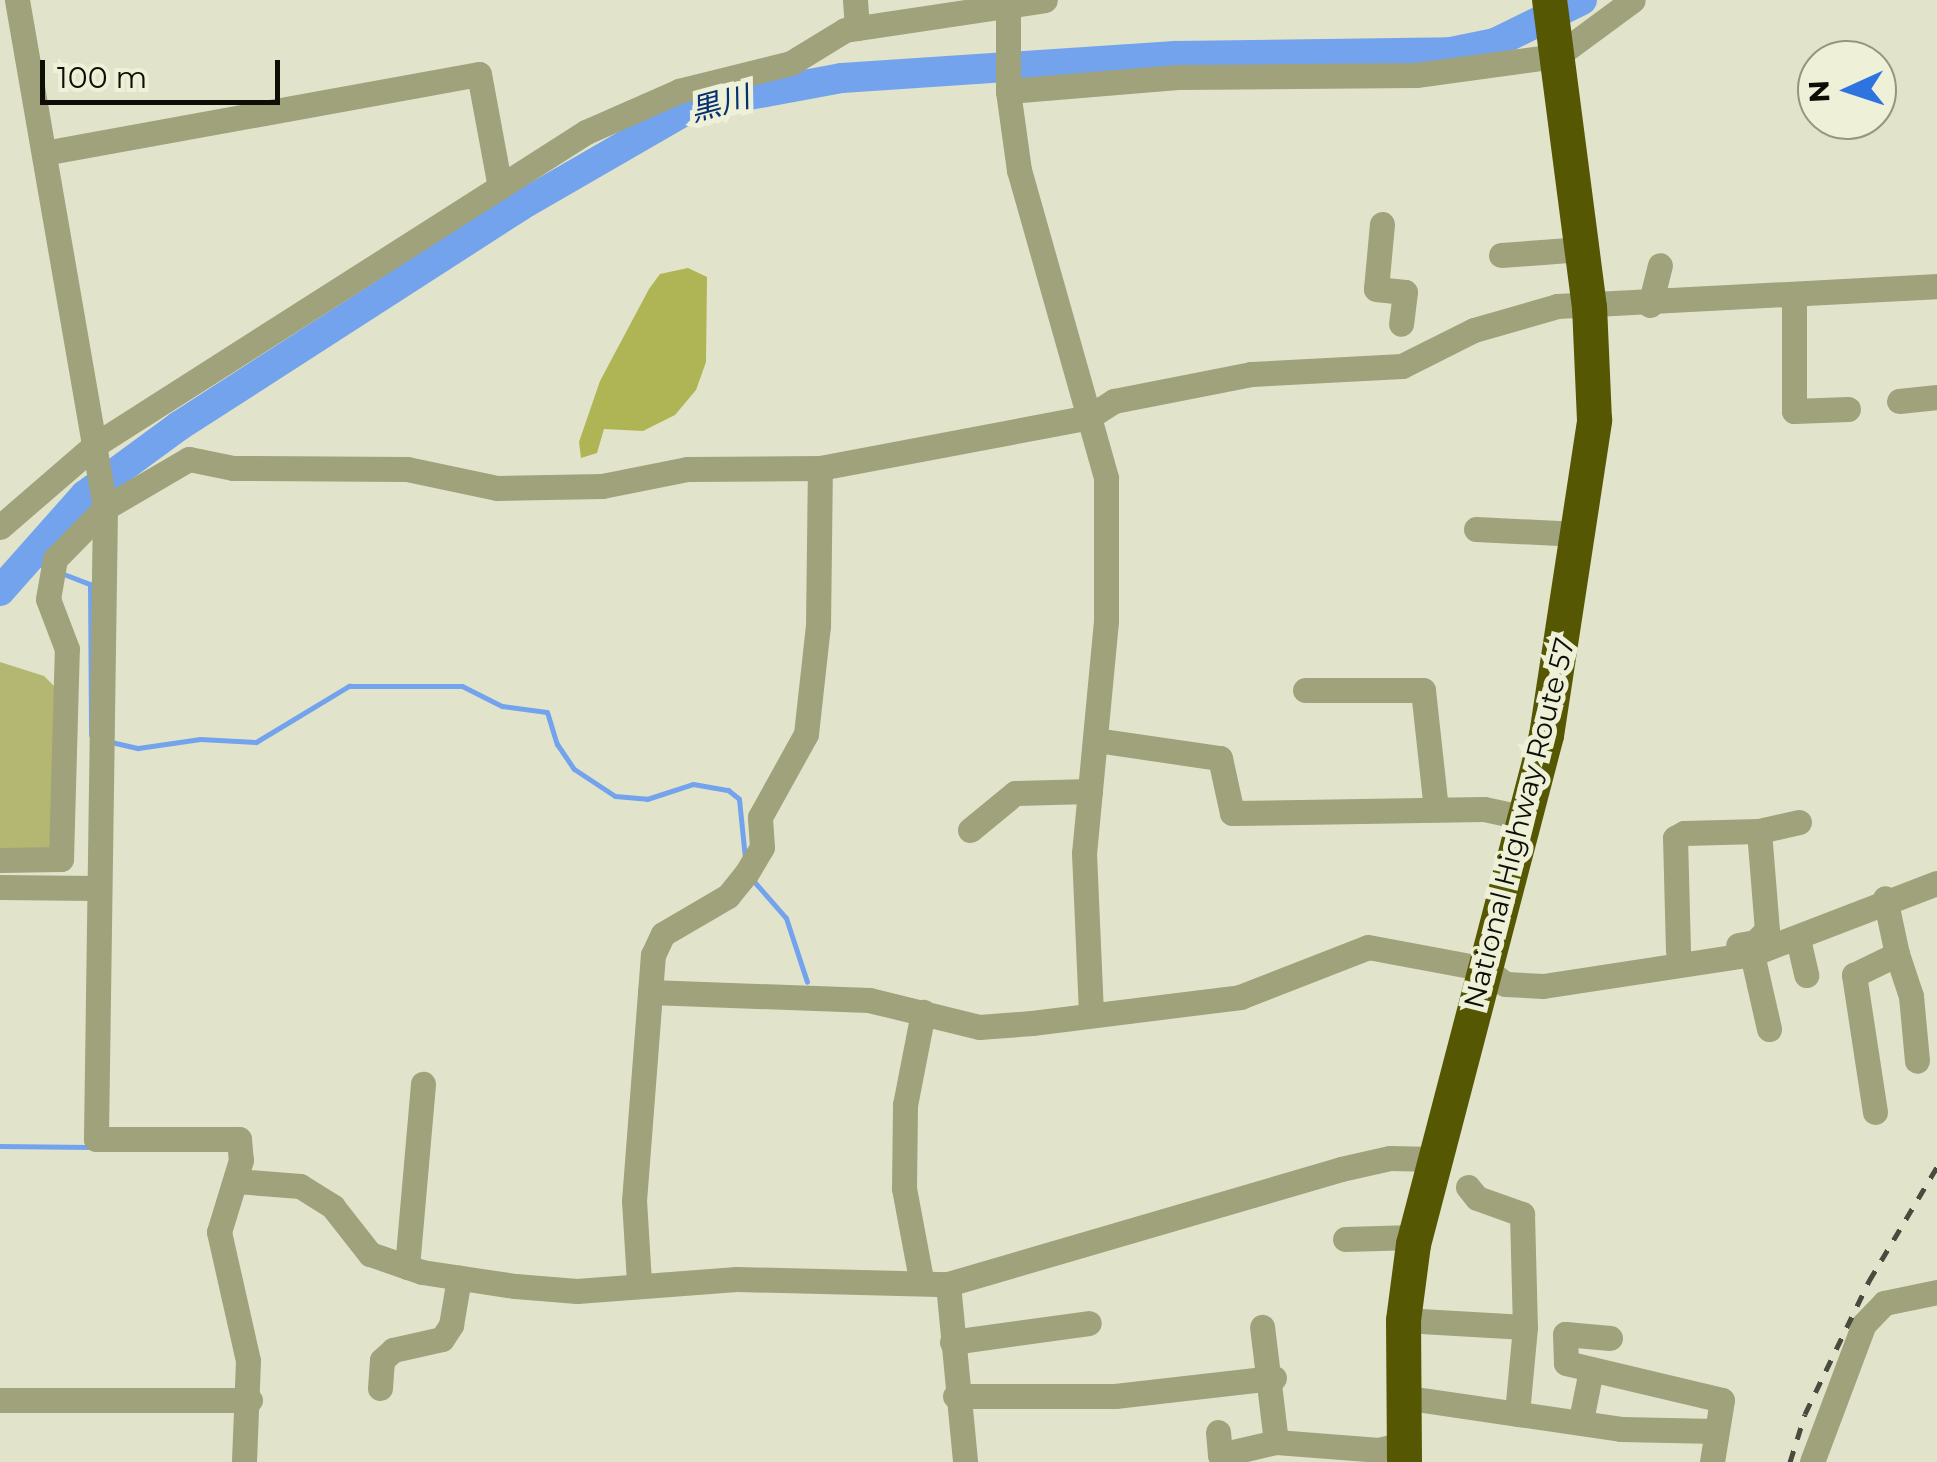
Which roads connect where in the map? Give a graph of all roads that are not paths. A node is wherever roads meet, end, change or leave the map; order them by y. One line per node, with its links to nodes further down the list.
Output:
1 (17, 0): 10 (street)
2 (855, 0): 7 (street)
3 (1045, 0): 6 (street)
4 (1549, 0): 8 (highway, National Highway Route 57)
5 (1632, 0): 8 (street)
6 (1008, 4): 7 (street); 9 (street)
7 (857, 28): 11 (street)
8 (1556, 47): 9 (street); 13 (highway, National Highway Route 57)
9 (1008, 91): 24 (street)
10 (44, 154): 11 (street); 25 (street)
11 (500, 187): 25 (street)
12 (1382, 224): 20 (street)
13 (1582, 249): 14 (street); 19 (highway, National Highway Route 57)
14 (1501, 256)
15 (1660, 265): 18 (street)
16 (1937, 286): 17 (street)
17 (1794, 294): 18 (street); 23 (street)
18 (1650, 305): 19 (street)
19 (1589, 307): 24 (street); 30 (highway, National Highway Route 57)
20 (1402, 324)
21 (1937, 398): 22 (street)
22 (1899, 401)
23 (1848, 408)
24 (1089, 417): 26 (street); 32 (street)
25 (95, 446): 27 (street); 28 (street)
26 (820, 468): 27 (street); 51 (street)
27 (106, 508): 39 (street); 42 (street)
28 (0, 527)
29 (1476, 528): 30 (street)
30 (1579, 534): 35 (highway, National Highway Route 57)
31 (1305, 690): 34 (street)
32 (1096, 740): 33 (street); 34 (street)
33 (1090, 791): 37 (street); 53 (street)
34 (1436, 809): 35 (street)
35 (1526, 818): 48 (highway, National Highway Route 57)
36 (1799, 822): 38 (street)
37 (970, 830)
38 (1759, 831): 45 (street); 45 (street)
39 (0, 860)
40 (1937, 883): 43 (street)
41 (0, 887): 42 (street)
42 (96, 888): 59 (street)
43 (1885, 898): 44 (street); 47 (street)
44 (1798, 939): 46 (street); 49 (street)
45 (1678, 951): 50 (street)
46 (1752, 954): 50 (street); 54 (street)
47 (1897, 954): 55 (street); 57 (street)
48 (1486, 968): 50 (street); 53 (street); 58 (highway, National Highway Route 57)
49 (1806, 975)
50 (1567, 978)
51 (650, 992): 52 (street); 66 (street)
52 (923, 1012): 53 (street); 65 (street)
53 (1091, 1013)
54 (1769, 1028)
55 (1917, 1061)
56 (423, 1084): 63 (street)
57 (1875, 1112)
58 (1435, 1160): 61 (highway, National Highway Route 57); 67 (street)
59 (236, 1182): 63 (street); 81 (street)
60 (1468, 1187): 72 (street)
61 (1414, 1237): 62 (street); 69 (highway, National Highway Route 57)
62 (1345, 1239)
63 (407, 1267): 64 (street)
64 (460, 1278): 66 (street); 77 (street)
65 (921, 1279): 66 (street); 67 (street)
66 (639, 1282)
67 (948, 1284): 74 (street)
68 (1937, 1292): 91 (street)
69 (1404, 1320): 72 (street); 79 (highway, National Highway Route 57)
70 (1088, 1322): 74 (street)
71 (1262, 1327): 76 (street)
72 (1526, 1327): 82 (street)
73 (1610, 1338): 75 (street)
74 (952, 1342): 78 (street)
75 (1591, 1370): 83 (street); 85 (street)
76 (1274, 1378): 78 (street); 86 (street)
77 (380, 1388)
78 (955, 1396): 89 (street)
79 (1402, 1398): 82 (street); 87 (highway, National Highway Route 57)
80 (0, 1400): 81 (street)
81 (250, 1400): 88 (street)
82 (1518, 1414): 83 (street)
83 (1580, 1420): 85 (street)
84 (1218, 1432): 86 (street)
85 (1716, 1432): 90 (street)
86 (1276, 1442): 87 (street)
87 (1404, 1453)
88 (244, 1462)
89 (965, 1462)
90 (1712, 1462)
91 (1812, 1462)

